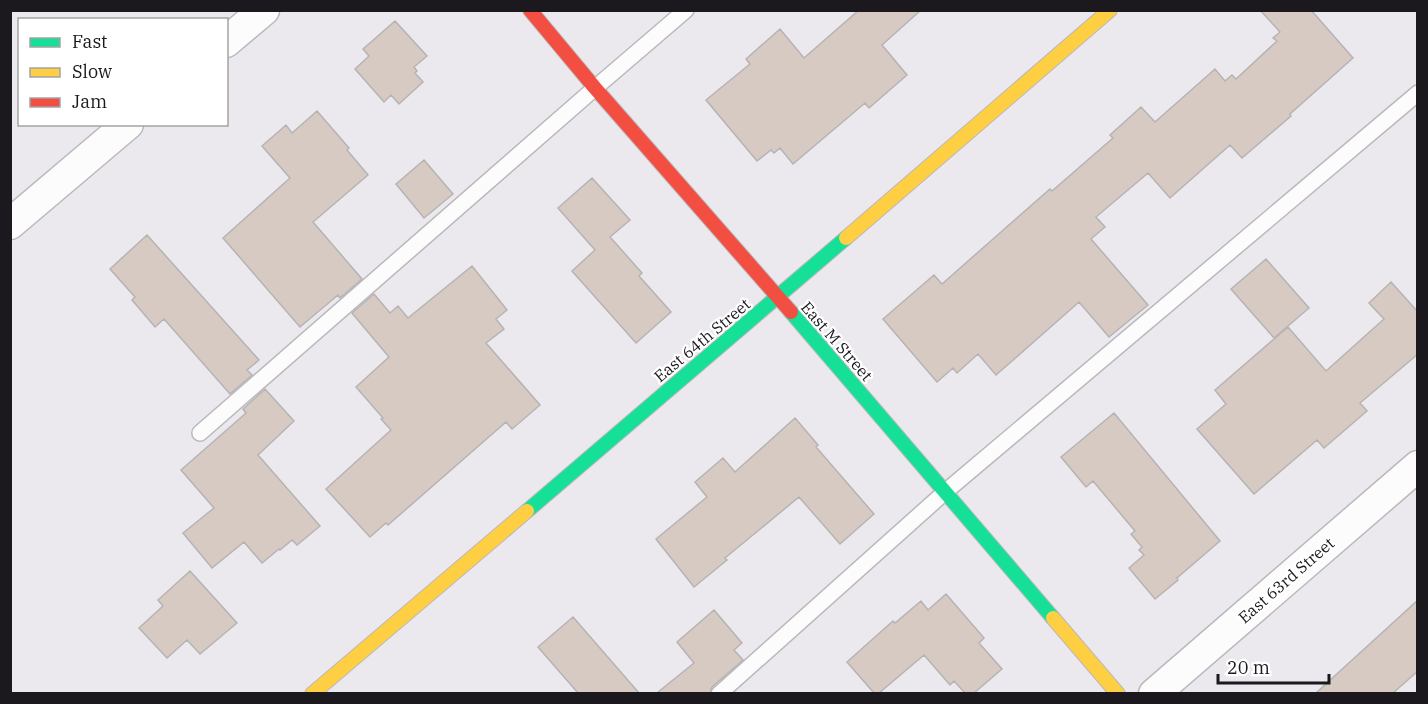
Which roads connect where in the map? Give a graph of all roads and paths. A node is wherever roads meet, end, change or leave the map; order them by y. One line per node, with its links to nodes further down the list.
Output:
1 (264, 10): 5 (street)
2 (530, 10): 6 (street, East M Street)
3 (686, 10): 6 (lane)
4 (1110, 10): 10 (street, East 64th Street)
5 (228, 40)
6 (595, 88): 10 (street, East M Street); 11 (lane)
7 (1418, 93): 13 (lane)
8 (126, 126): 9 (street)
9 (10, 224)
10 (778, 297): 13 (street, East M Street); 14 (street, East 64th Street)
11 (200, 433)
12 (1418, 466): 17 (street, East 63rd Street)
13 (945, 492): 15 (lane); 16 (street, East M Street)
14 (312, 693)
15 (720, 693)
16 (1118, 693)
17 (1154, 693)

